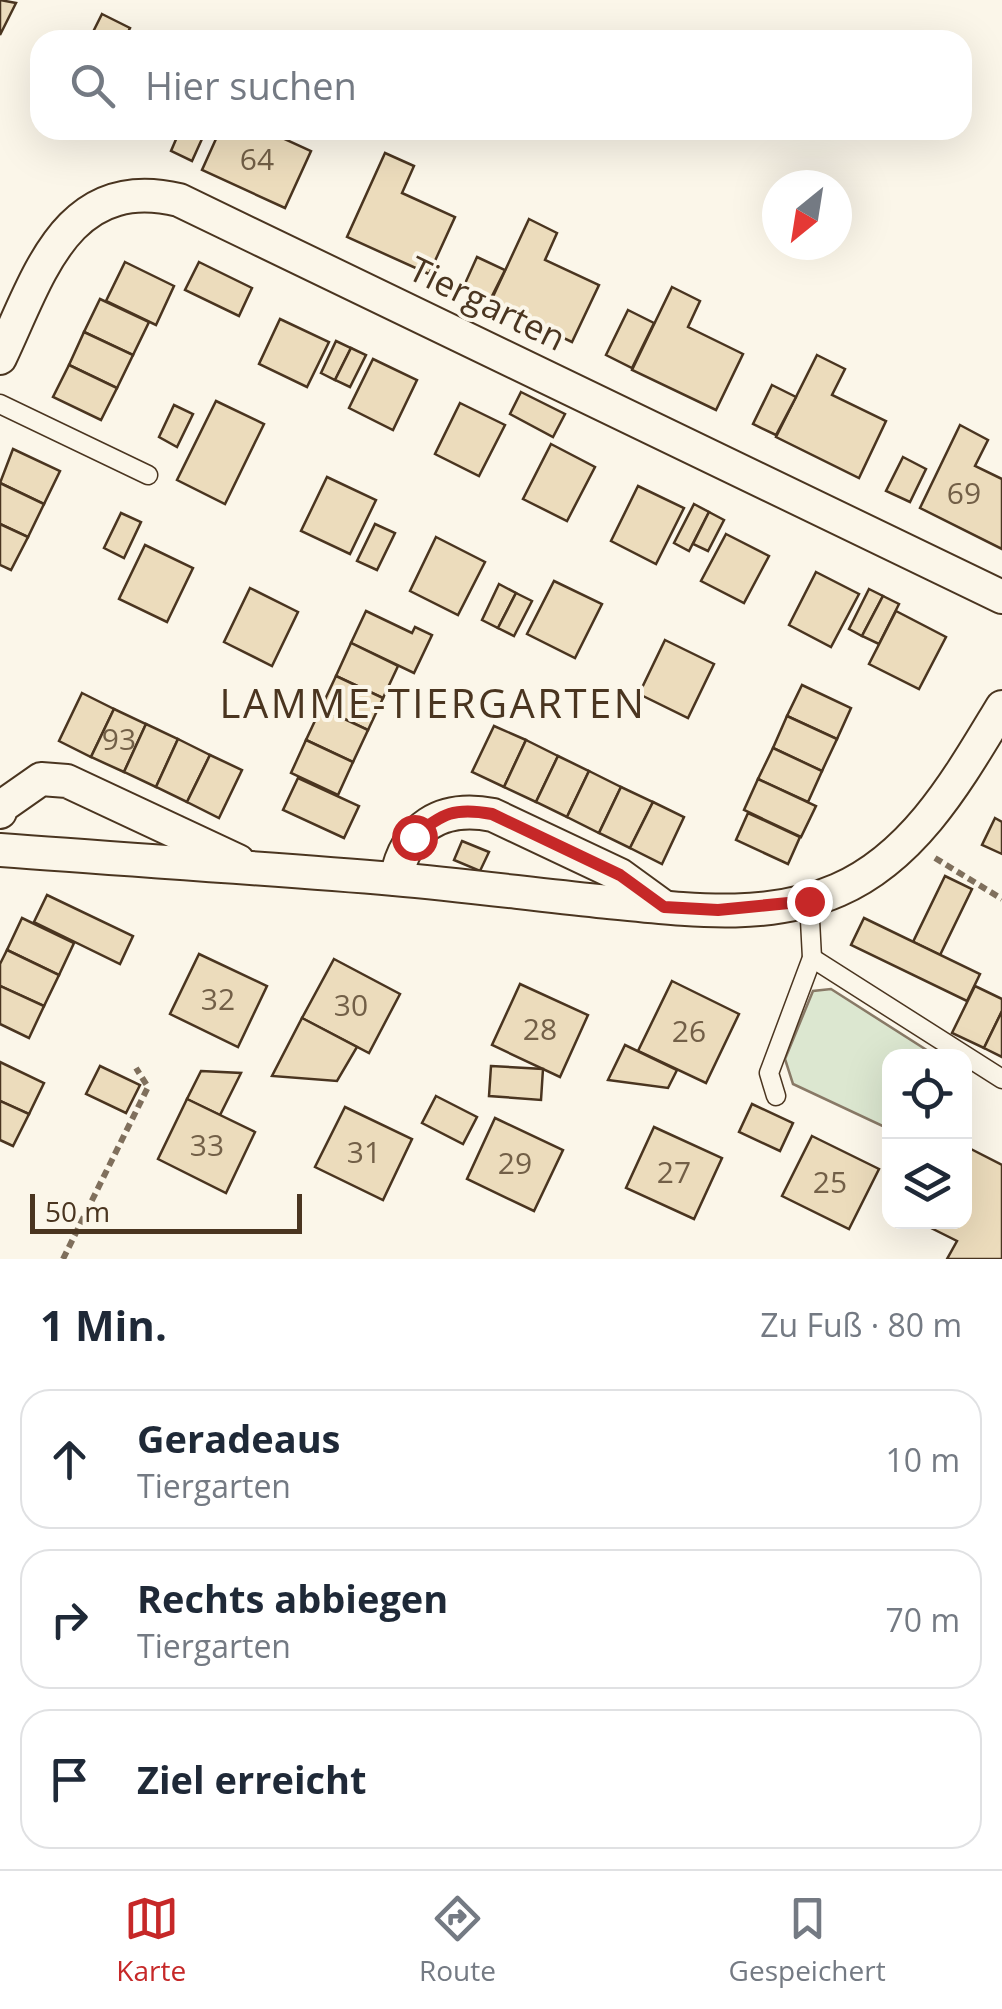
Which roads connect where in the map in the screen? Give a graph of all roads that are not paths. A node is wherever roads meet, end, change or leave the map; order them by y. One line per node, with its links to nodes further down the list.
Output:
1 (0, 358): 4 (street, Tiergarten)
2 (0, 404): 3 (lane)
3 (148, 474)
4 (1002, 597)
5 (1002, 707): 10 (street)
6 (0, 812): 8 (street)
7 (0, 850): 8 (street)
8 (251, 868): 9 (street)
9 (396, 880): 11 (street); 11 (street)
10 (809, 901): 11 (street); 12 (lane)
11 (664, 907)
12 (812, 958): 13 (lane); 14 (lane)
13 (1002, 1079)
14 (776, 1096)

